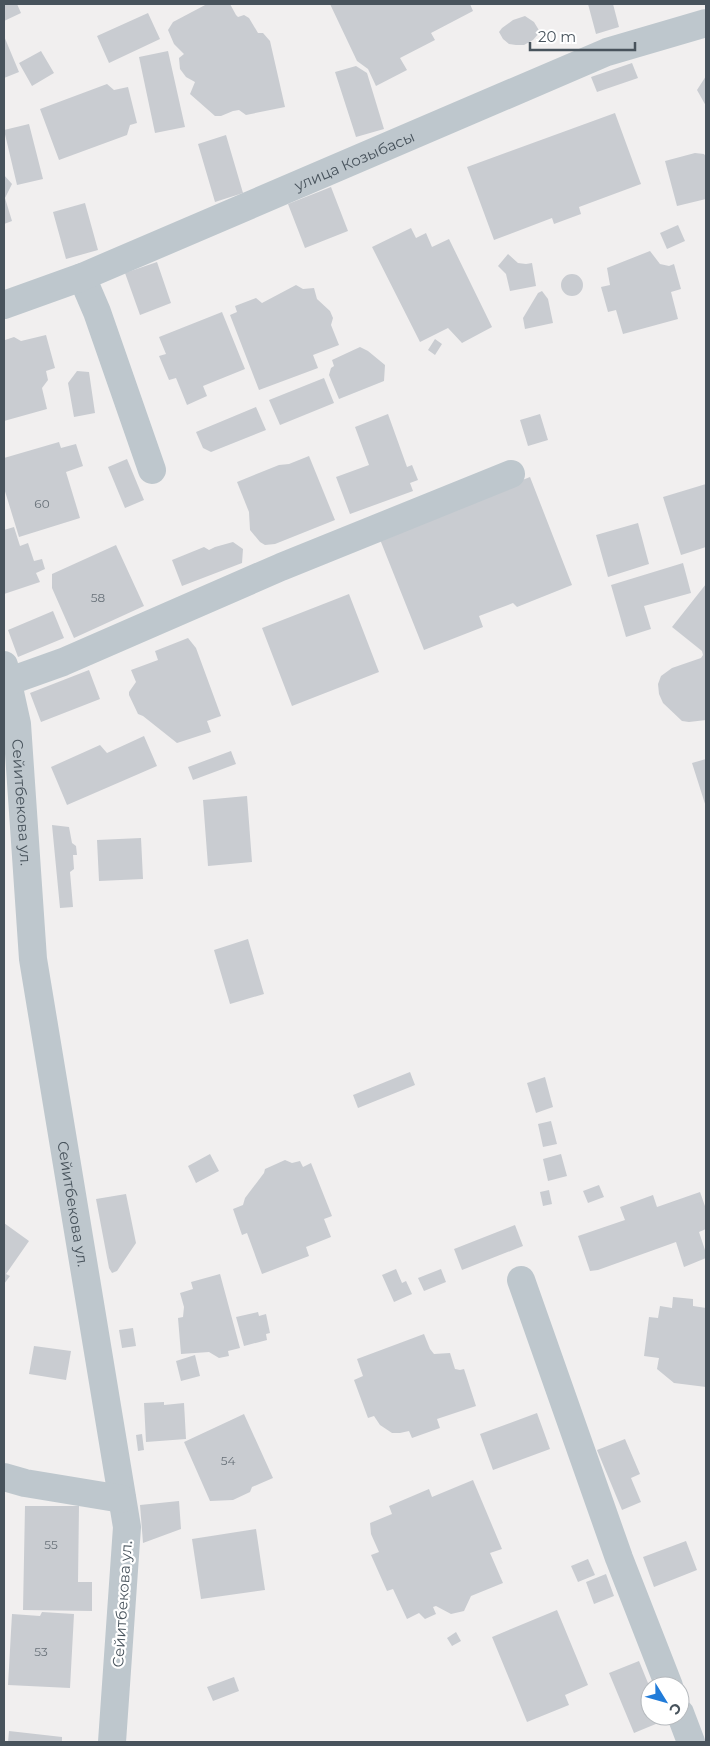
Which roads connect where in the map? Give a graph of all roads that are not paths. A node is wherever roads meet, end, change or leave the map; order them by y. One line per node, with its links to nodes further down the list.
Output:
1 (706, 23): 2 (street, улица Козыбасы)
2 (82, 276): 3 (street, улица Козыбасы); 4 (street)
3 (4, 305)
4 (152, 470)
5 (511, 474): 6 (street)
6 (6, 674): 9 (street, Сейитбекова ул.)
7 (521, 1280): 10 (street)
8 (4, 1477): 9 (street)
9 (122, 1499): 12 (street, Сейитбекова ул.)
10 (665, 1676)
11 (685, 1726): 13 (street)
12 (112, 1742)
13 (692, 1742)

